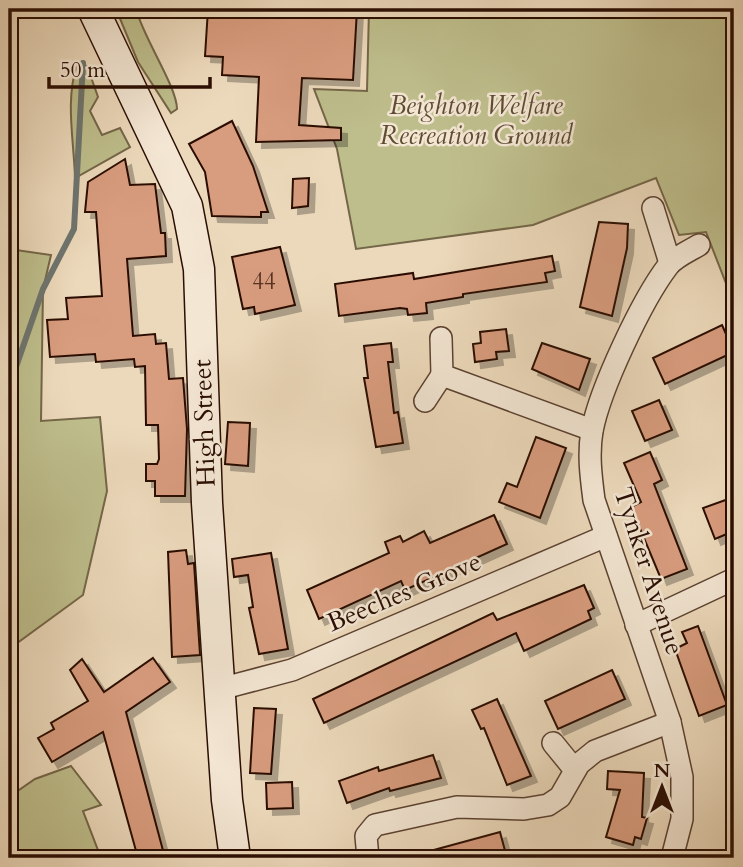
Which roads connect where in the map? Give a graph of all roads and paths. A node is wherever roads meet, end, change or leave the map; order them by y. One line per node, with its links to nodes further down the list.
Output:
1 (93, 9): 12 (street, High Street)
2 (653, 208): 4 (street)
3 (699, 245): 4 (street, Tynker Avenue)
4 (670, 263): 8 (street, Tynker Avenue)
5 (441, 338): 6 (street)
6 (442, 375): 7 (street); 8 (street)
7 (425, 401)
8 (592, 430): 9 (street, Tynker Avenue)
9 (606, 536): 11 (street, Tynker Avenue); 12 (street, Beeches Grove)
10 (734, 579): 11 (street)
11 (636, 625): 13 (street, Tynker Avenue)
12 (220, 689): 16 (street, High Street)
13 (670, 722): 15 (street); 18 (street, Tynker Avenue)
14 (552, 743): 15 (street)
15 (575, 770): 17 (street)
16 (235, 858)
17 (368, 858)
18 (672, 858)

